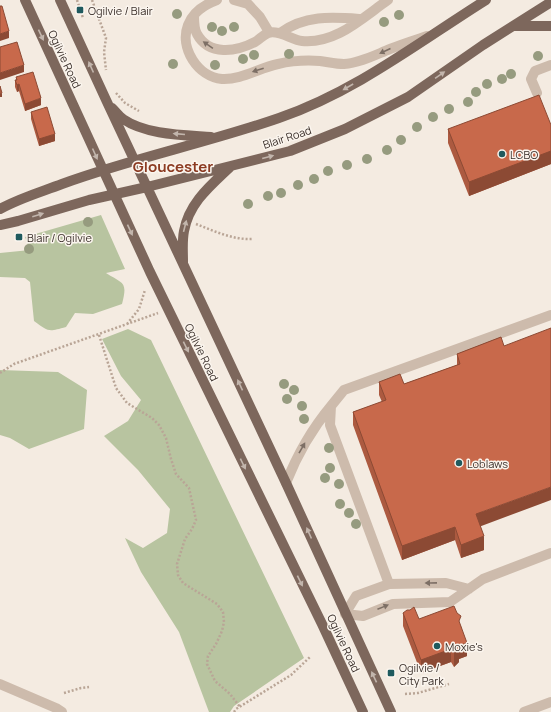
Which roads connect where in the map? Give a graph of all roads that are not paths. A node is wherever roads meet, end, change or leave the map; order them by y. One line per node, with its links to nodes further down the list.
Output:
1 (25, 0): 21 (main road, Ogilvie Road, one-way to 21)
2 (60, 0): 17 (main road, Ogilvie Road, one-way to 2)
3 (218, 0): 8 (street)
4 (234, 0): 12 (street)
5 (388, 0): 9 (street)
6 (486, 0): 14 (main road, Blair Road)
7 (551, 2): 10 (main road, Blair Road)
8 (194, 16): 12 (street, one-way to 8); 14 (street, one-way to 8)
9 (360, 19): 13 (street); 13 (street)
10 (513, 26): 11 (main road); 20 (main road, Blair Road, one-way to 10)
11 (551, 26)
12 (269, 32): 13 (street)
13 (280, 33)
14 (435, 34): 18 (main road, Blair Road, one-way to 18)
15 (551, 64): 16 (street)
16 (537, 93)
17 (107, 102): 18 (main road, one-way to 17); 19 (main road, Ogilvie Road)
18 (218, 137): 19 (main road, Blair Road)
19 (134, 161): 21 (main road, Blair Road); 22 (main road, Ogilvie Road)
20 (230, 167): 22 (main road, Blair Road); 26 (main road, one-way to 20)
21 (103, 170): 23 (main road, Ogilvie Road); 24 (main road, Blair Road)
22 (147, 187): 23 (main road, Blair Road); 26 (main road, Ogilvie Road)
23 (113, 195): 25 (main road, Blair Road, one-way to 23); 37 (main road, Ogilvie Road, one-way to 37)
24 (0, 208)
25 (0, 225)
26 (183, 264): 29 (main road, Ogilvie Road, one-way to 26)
27 (551, 315): 28 (street)
28 (331, 406): 29 (street, one-way to 28); 31 (street)
29 (286, 484): 33 (main road, Ogilvie Road, one-way to 29)
30 (551, 553): 32 (street)
31 (389, 584): 32 (street, one-way to 31); 33 (street)
32 (469, 589): 33 (street, one-way to 32)
33 (346, 614): 38 (main road, Ogilvie Road, one-way to 33)
34 (0, 684): 36 (street)
35 (551, 702): 39 (street)
36 (62, 712)
37 (363, 712)
38 (391, 712)
39 (524, 712)

